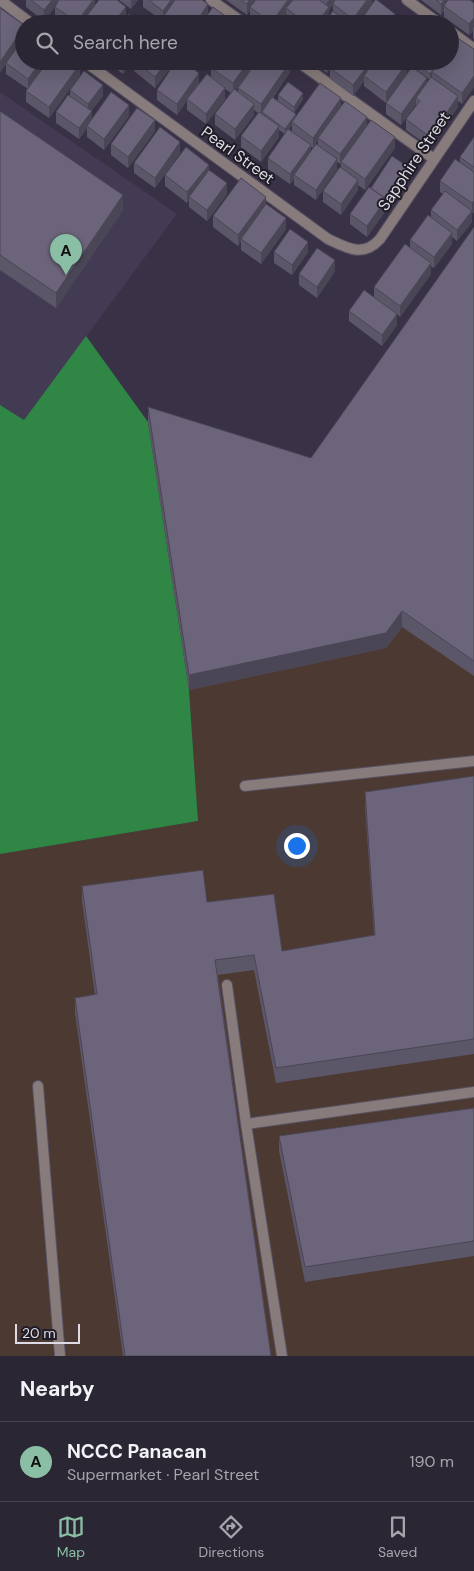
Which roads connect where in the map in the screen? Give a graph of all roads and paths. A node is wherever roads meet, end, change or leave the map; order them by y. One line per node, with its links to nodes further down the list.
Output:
1 (211, 0): 5 (street)
2 (407, 0): 6 (street)
3 (1, 1): 4 (street)
4 (20, 15)
5 (232, 15)
6 (428, 15)
7 (459, 38): 8 (street)
8 (474, 49)
9 (96, 70): 13 (street, Pearl Street)
10 (310, 70): 12 (street)
11 (474, 101): 12 (street, Sapphire Street)
12 (434, 159): 13 (street, Sapphire Street)
13 (380, 239)
14 (474, 761): 15 (street)
15 (245, 786)
16 (227, 985): 19 (street)
17 (38, 1086): 20 (street)
18 (474, 1092): 19 (street)
19 (246, 1124): 21 (street)
20 (60, 1356)
21 (282, 1356)

